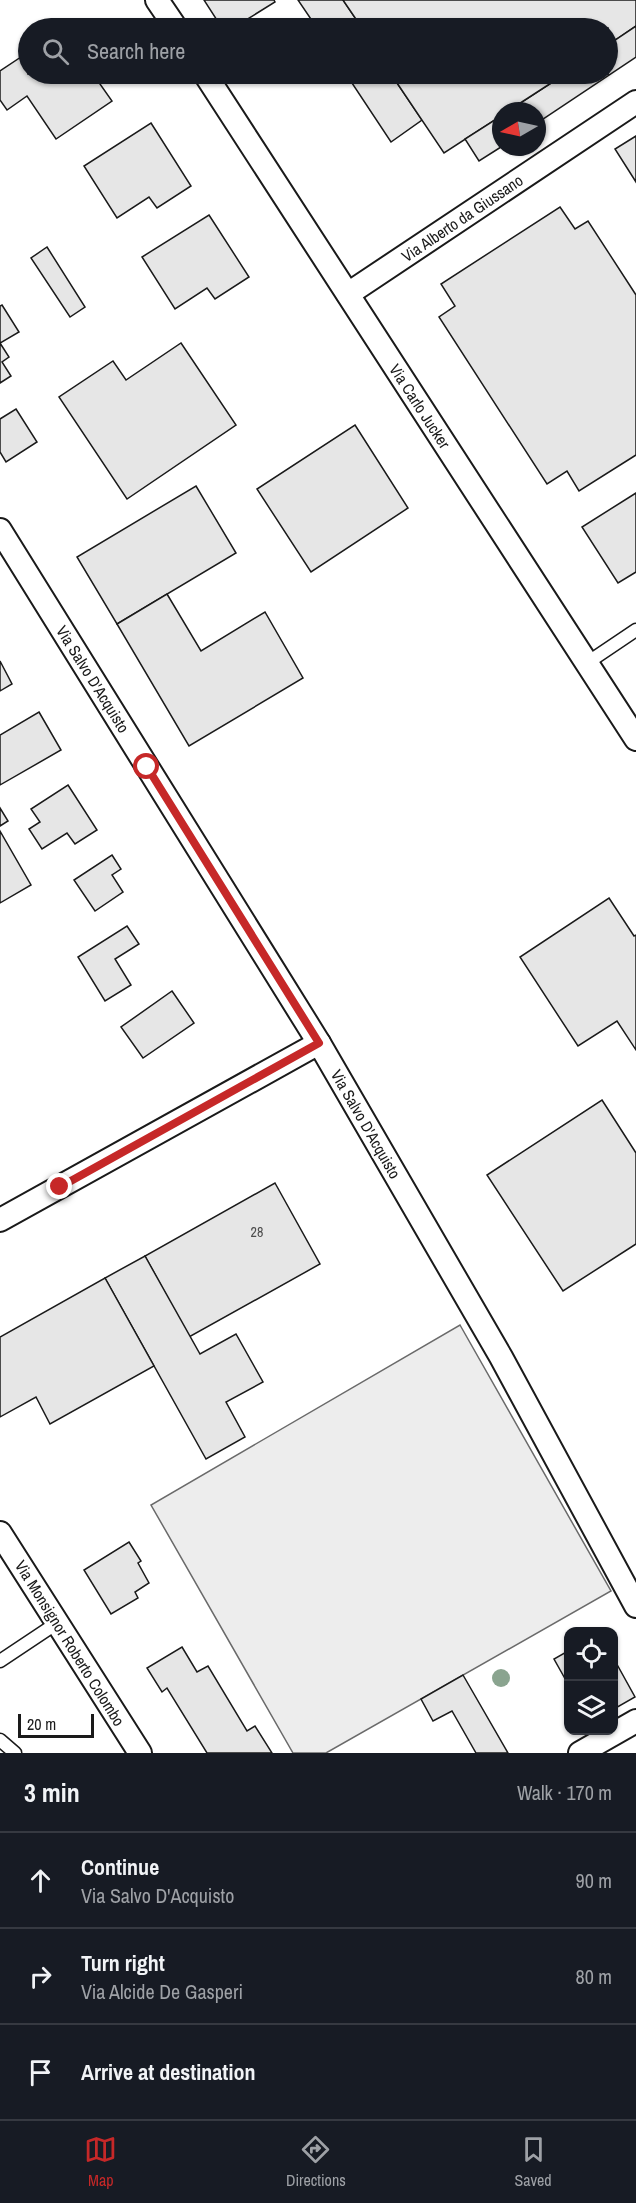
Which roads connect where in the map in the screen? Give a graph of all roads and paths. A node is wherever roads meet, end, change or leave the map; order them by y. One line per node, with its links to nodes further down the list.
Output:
1 (157, 0): 2 (street)
2 (169, 18)
3 (212, 84): 5 (street, Via Carlo Jucker)
4 (636, 102): 5 (street, Via Alberto da Giussano)
5 (348, 294): 8 (street, Via Carlo Jucker)
6 (0, 530): 10 (street, Via Salvo D'Acquisto)
7 (636, 630): 8 (lane)
8 (587, 663): 9 (street, Via Carlo Jucker)
9 (636, 739)
10 (319, 1043): 11 (street); 13 (street, Via Salvo D'Acquisto)
11 (0, 1220)
12 (0, 1533): 14 (street, Via Monsignor Roberto Colombo)
13 (636, 1606)
14 (57, 1623): 15 (lane); 19 (street, Via Monsignor Roberto Colombo)
15 (0, 1661)
16 (636, 1721): 20 (street)
17 (0, 1740): 18 (lane)
18 (15, 1753)
19 (140, 1753)
20 (580, 1753)

